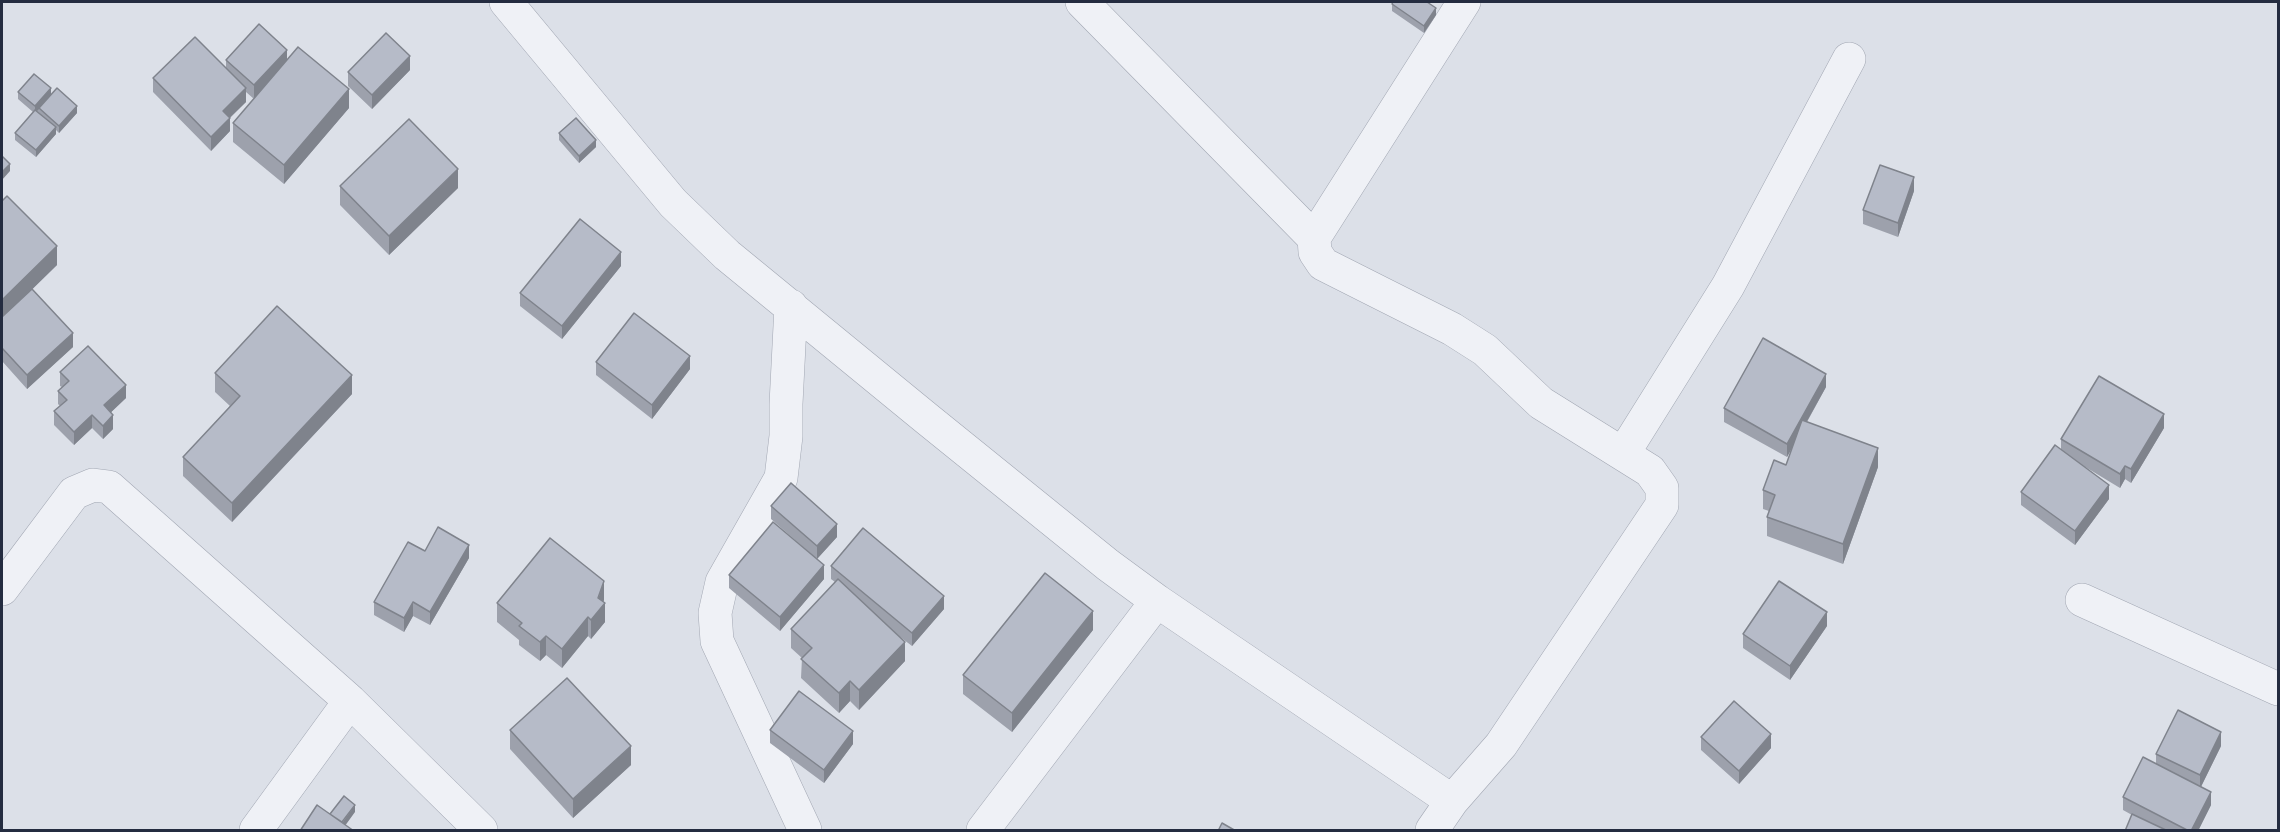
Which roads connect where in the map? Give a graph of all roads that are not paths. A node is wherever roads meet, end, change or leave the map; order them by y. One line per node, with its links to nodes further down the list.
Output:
1 (506, 2): 6 (street)
2 (1082, 2): 5 (street)
3 (1464, 2): 5 (street)
4 (1849, 59): 7 (street)
5 (1314, 238): 7 (street)
6 (791, 306): 10 (street); 16 (street)
7 (1623, 454): 13 (street)
8 (2, 589): 12 (street)
9 (2082, 600): 11 (street)
10 (1157, 601): 13 (street); 17 (street)
11 (2278, 689)
12 (350, 700): 14 (street); 15 (street)
13 (1452, 801): 18 (street)
14 (256, 831)
15 (481, 831)
16 (805, 831)
17 (983, 831)
18 (1432, 831)

